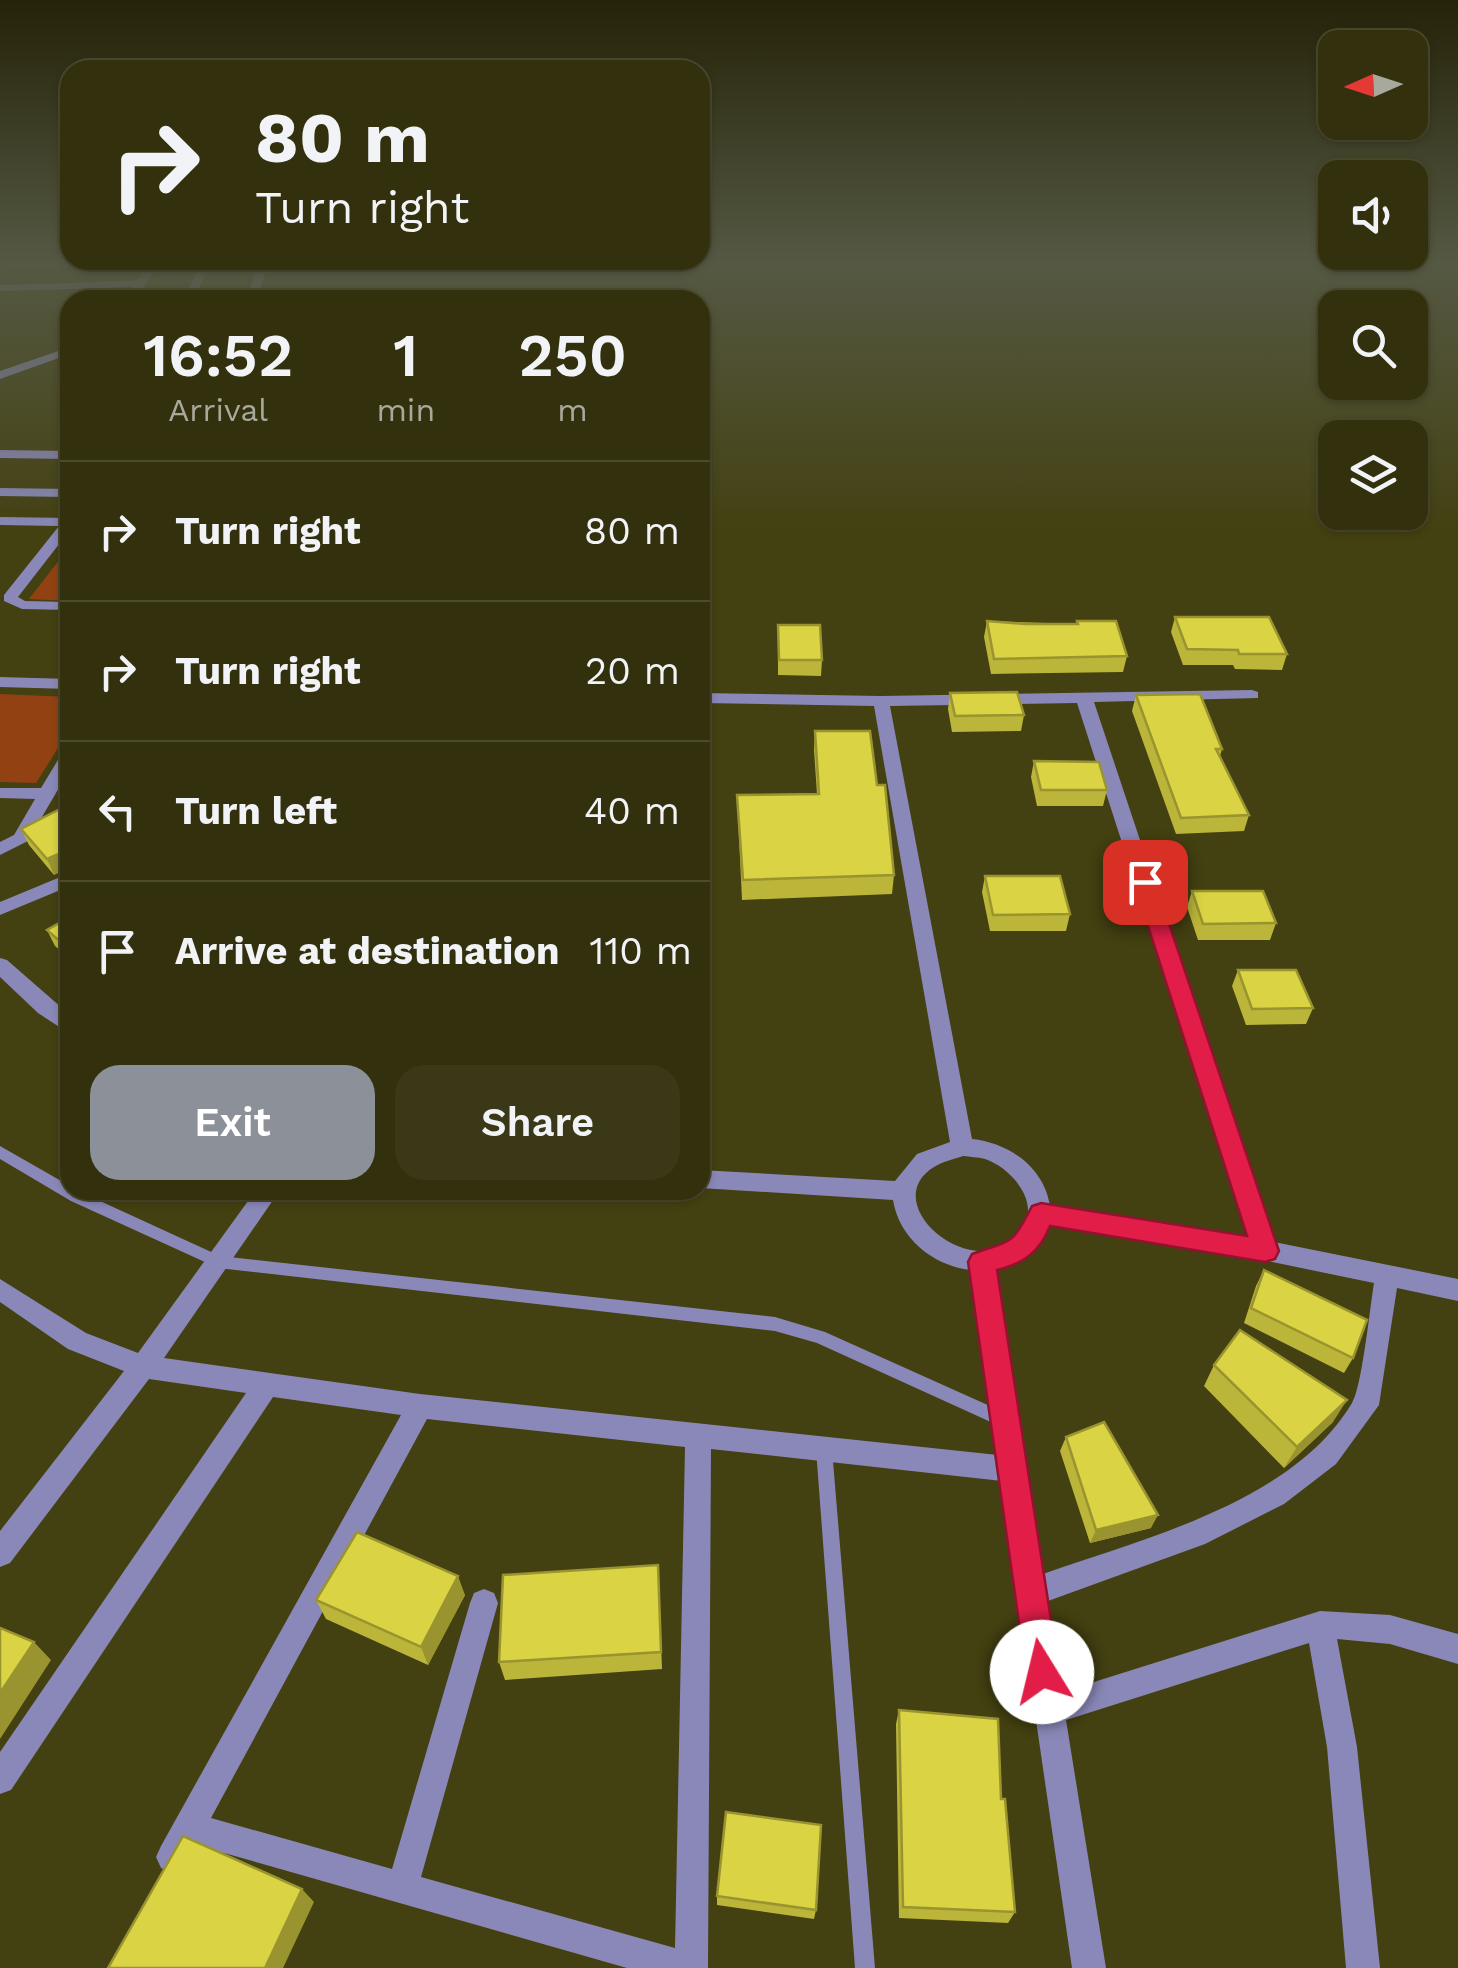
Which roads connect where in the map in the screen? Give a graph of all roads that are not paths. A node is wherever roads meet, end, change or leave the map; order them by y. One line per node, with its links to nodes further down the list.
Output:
1 (59, 354): 2 (street)
2 (0, 374)
3 (0, 454): 4 (street)
4 (60, 455)
5 (0, 492): 6 (street)
6 (60, 493)
7 (0, 521): 8 (street)
8 (60, 522)
9 (60, 534): 10 (street)
10 (60, 606)
11 (0, 682): 12 (street)
12 (60, 684)
13 (1252, 695): 15 (street)
14 (710, 698): 16 (street)
15 (1084, 698): 16 (street); 35 (street)
16 (881, 701): 27 (street)
17 (60, 771): 19 (street)
18 (0, 794): 19 (street)
19 (46, 794): 21 (street)
20 (60, 818): 21 (street)
21 (20, 839): 22 (street)
22 (0, 849)
23 (60, 883): 24 (street)
24 (0, 910)
25 (0, 966): 26 (street)
26 (60, 1019)
27 (962, 1146): 31 (street); 34 (street)
28 (0, 1152): 30 (lane)
29 (710, 1180): 31 (street)
30 (60, 1187)
31 (902, 1190): 37 (street)
32 (85, 1200): 36 (lane)
33 (262, 1200): 36 (street)
34 (1041, 1214): 35 (street); 37 (street)
35 (1265, 1251): 38 (street)
36 (218, 1262): 41 (street); 44 (lane)
37 (982, 1262): 44 (street)
38 (1387, 1276): 40 (street); 49 (street)
39 (0, 1290): 41 (street)
40 (1458, 1290)
41 (143, 1368): 42 (street); 48 (street)
42 (266, 1384): 43 (street); 54 (street)
43 (420, 1406): 45 (street); 55 (street)
44 (1004, 1420): 47 (street)
45 (698, 1436): 46 (street); 58 (street)
46 (824, 1450): 47 (street); 59 (lane)
47 (1011, 1469): 49 (street)
48 (0, 1554)
49 (1029, 1593): 53 (street)
50 (484, 1603): 56 (street)
51 (1320, 1626): 52 (street); 53 (street); 61 (street)
52 (1458, 1650)
53 (1049, 1711): 60 (street)
54 (0, 1778)
55 (188, 1827): 56 (street); 57 (street)
56 (402, 1888): 58 (street)
57 (154, 1890)
58 (688, 1968)
59 (865, 1968)
60 (1089, 1968)
61 (1363, 1968)

